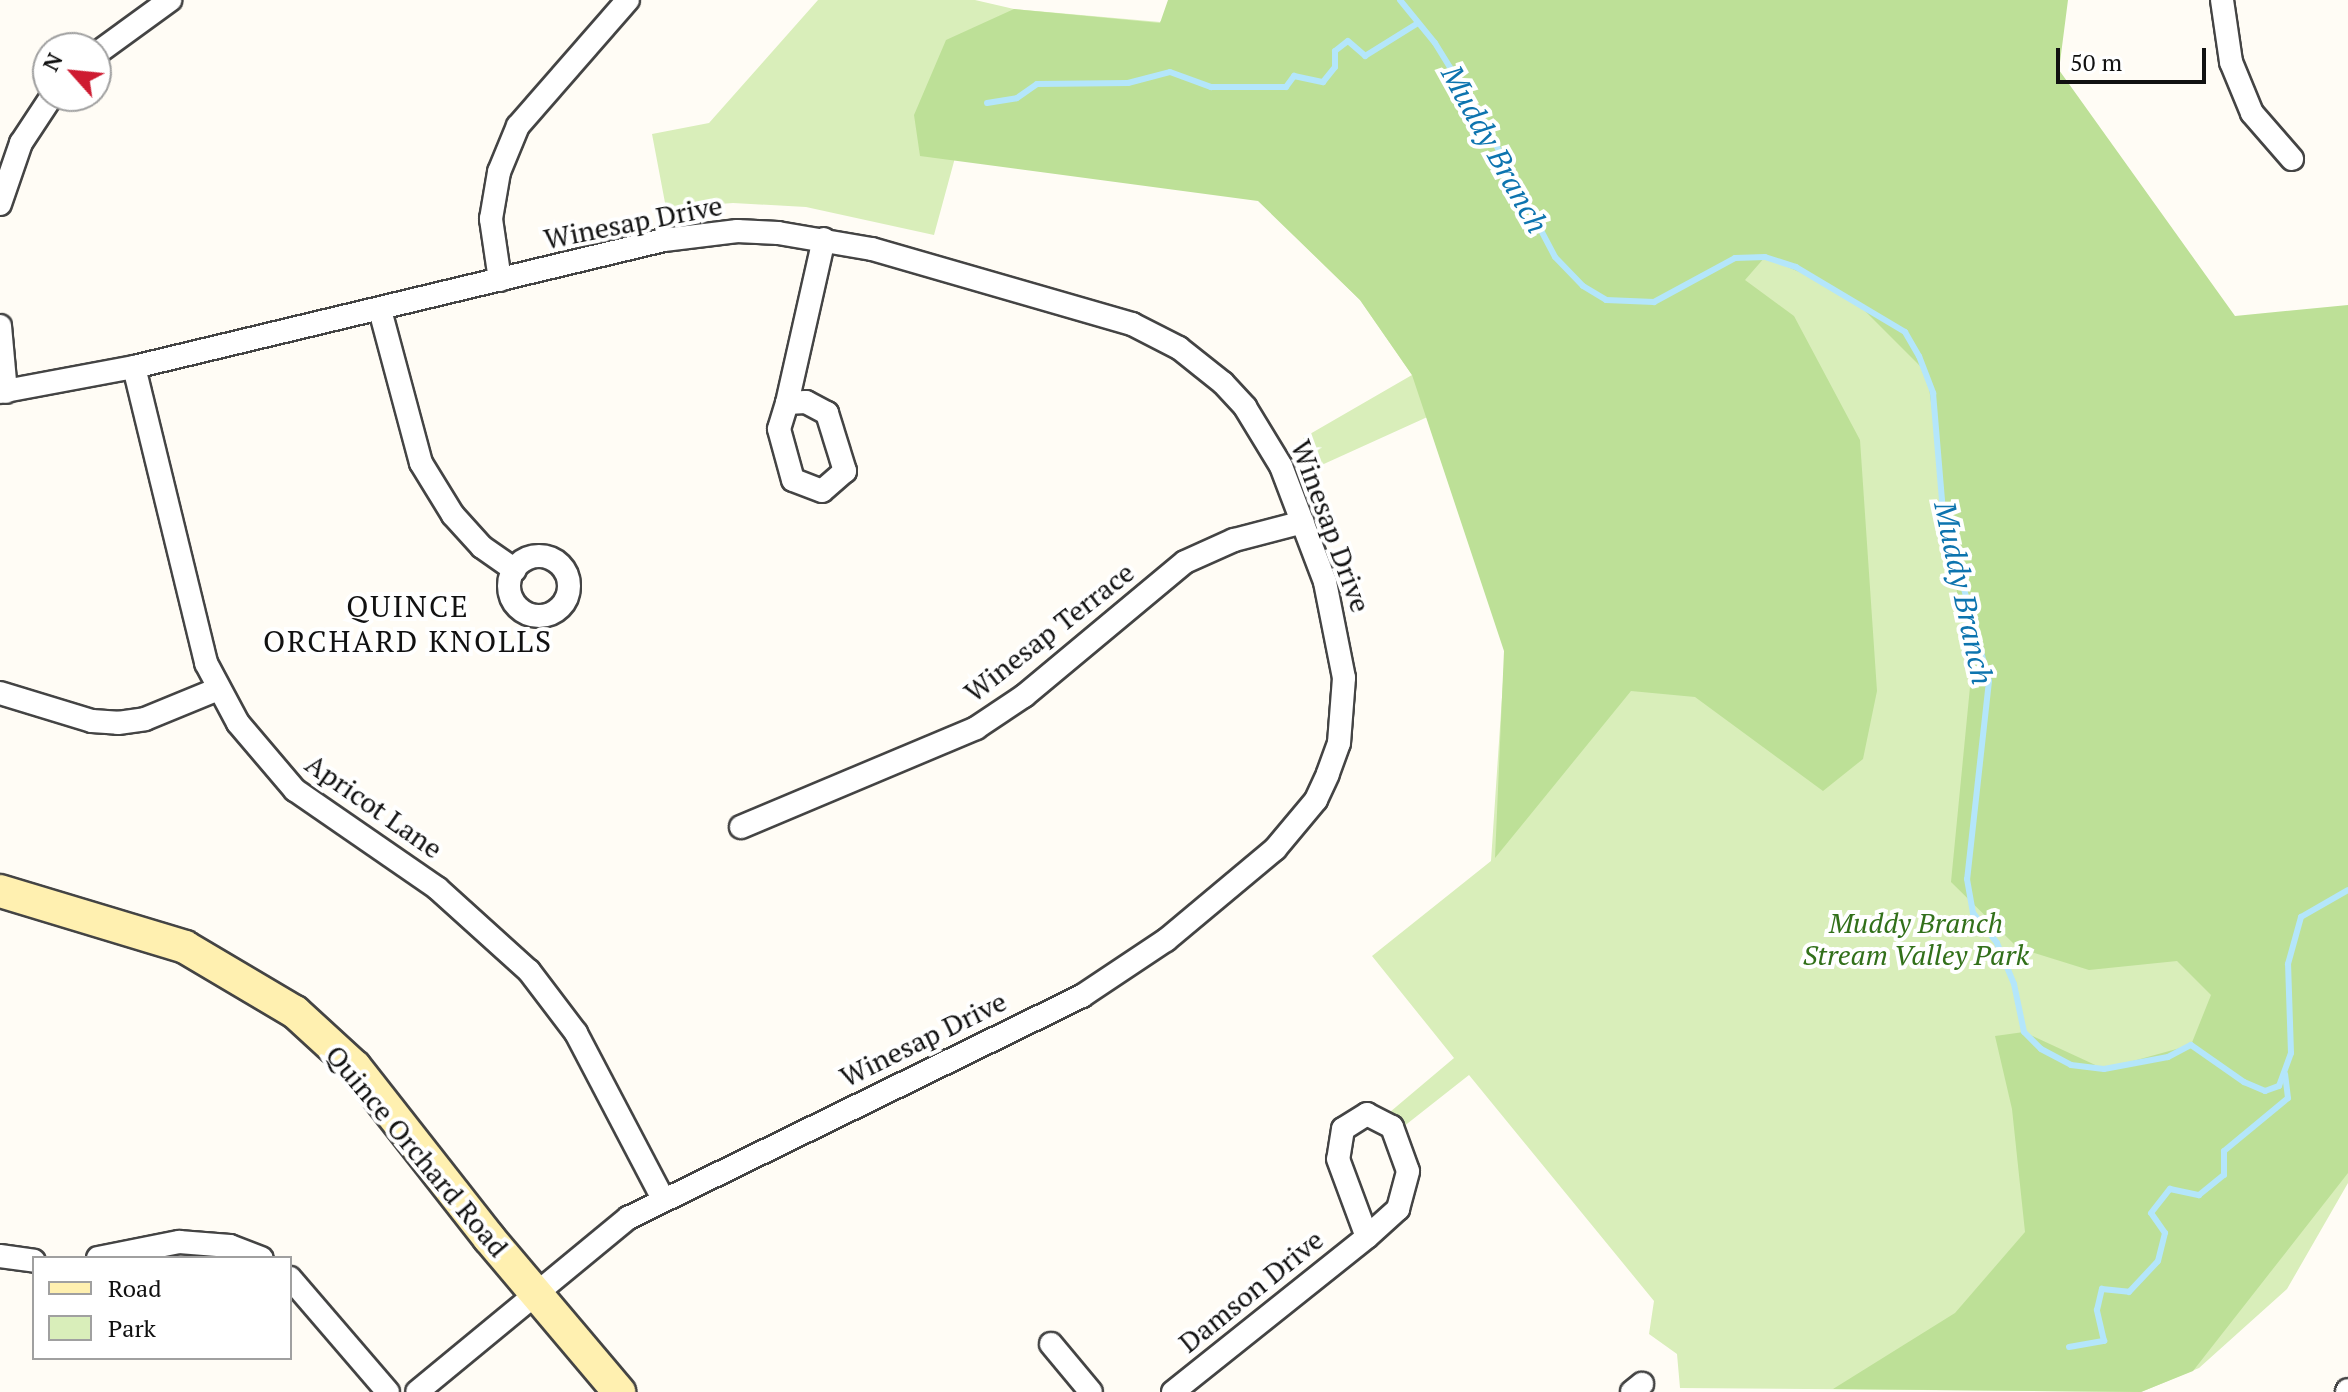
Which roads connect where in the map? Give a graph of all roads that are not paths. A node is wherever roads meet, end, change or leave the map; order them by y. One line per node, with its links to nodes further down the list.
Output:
1 (170, 0): 4 (street)
2 (628, 0): 9 (street)
3 (2222, 0): 6 (street)
4 (112, 42)
5 (41, 112): 7 (street)
6 (2292, 159)
7 (0, 204)
8 (824, 239): 9 (street, Winesap Drive); 14 (street); 15 (street, Winesap Drive)
9 (500, 280): 10 (street, Winesap Drive)
10 (380, 310): 12 (street, Winesap Drive); 16 (street)
11 (0, 326): 13 (street)
12 (134, 367): 13 (street, Winesap Drive); 17 (street, Apricot Lane)
13 (3, 392)
14 (787, 403)
15 (1303, 522): 19 (street, Winesap Terrace); 21 (street, Winesap Drive)
16 (515, 570)
17 (218, 689): 18 (street); 21 (street, Apricot Lane)
18 (0, 693)
19 (741, 827)
20 (0, 891): 28 (street, Quince Orchard Road)
21 (662, 1197): 28 (street, Winesap Drive)
22 (1367, 1237): 22 (street, Damson Drive); 34 (street, Damson Drive)
23 (0, 1256): 26 (street)
24 (108, 1256): 25 (street)
25 (257, 1256)
26 (32, 1261)
27 (292, 1280): 30 (street)
28 (534, 1291): 31 (street, Winesap Drive); 32 (street, Quince Orchard Road)
29 (1051, 1344): 33 (street)
30 (388, 1392)
31 (417, 1392)
32 (619, 1392)
33 (1091, 1392)
34 (1173, 1392)

